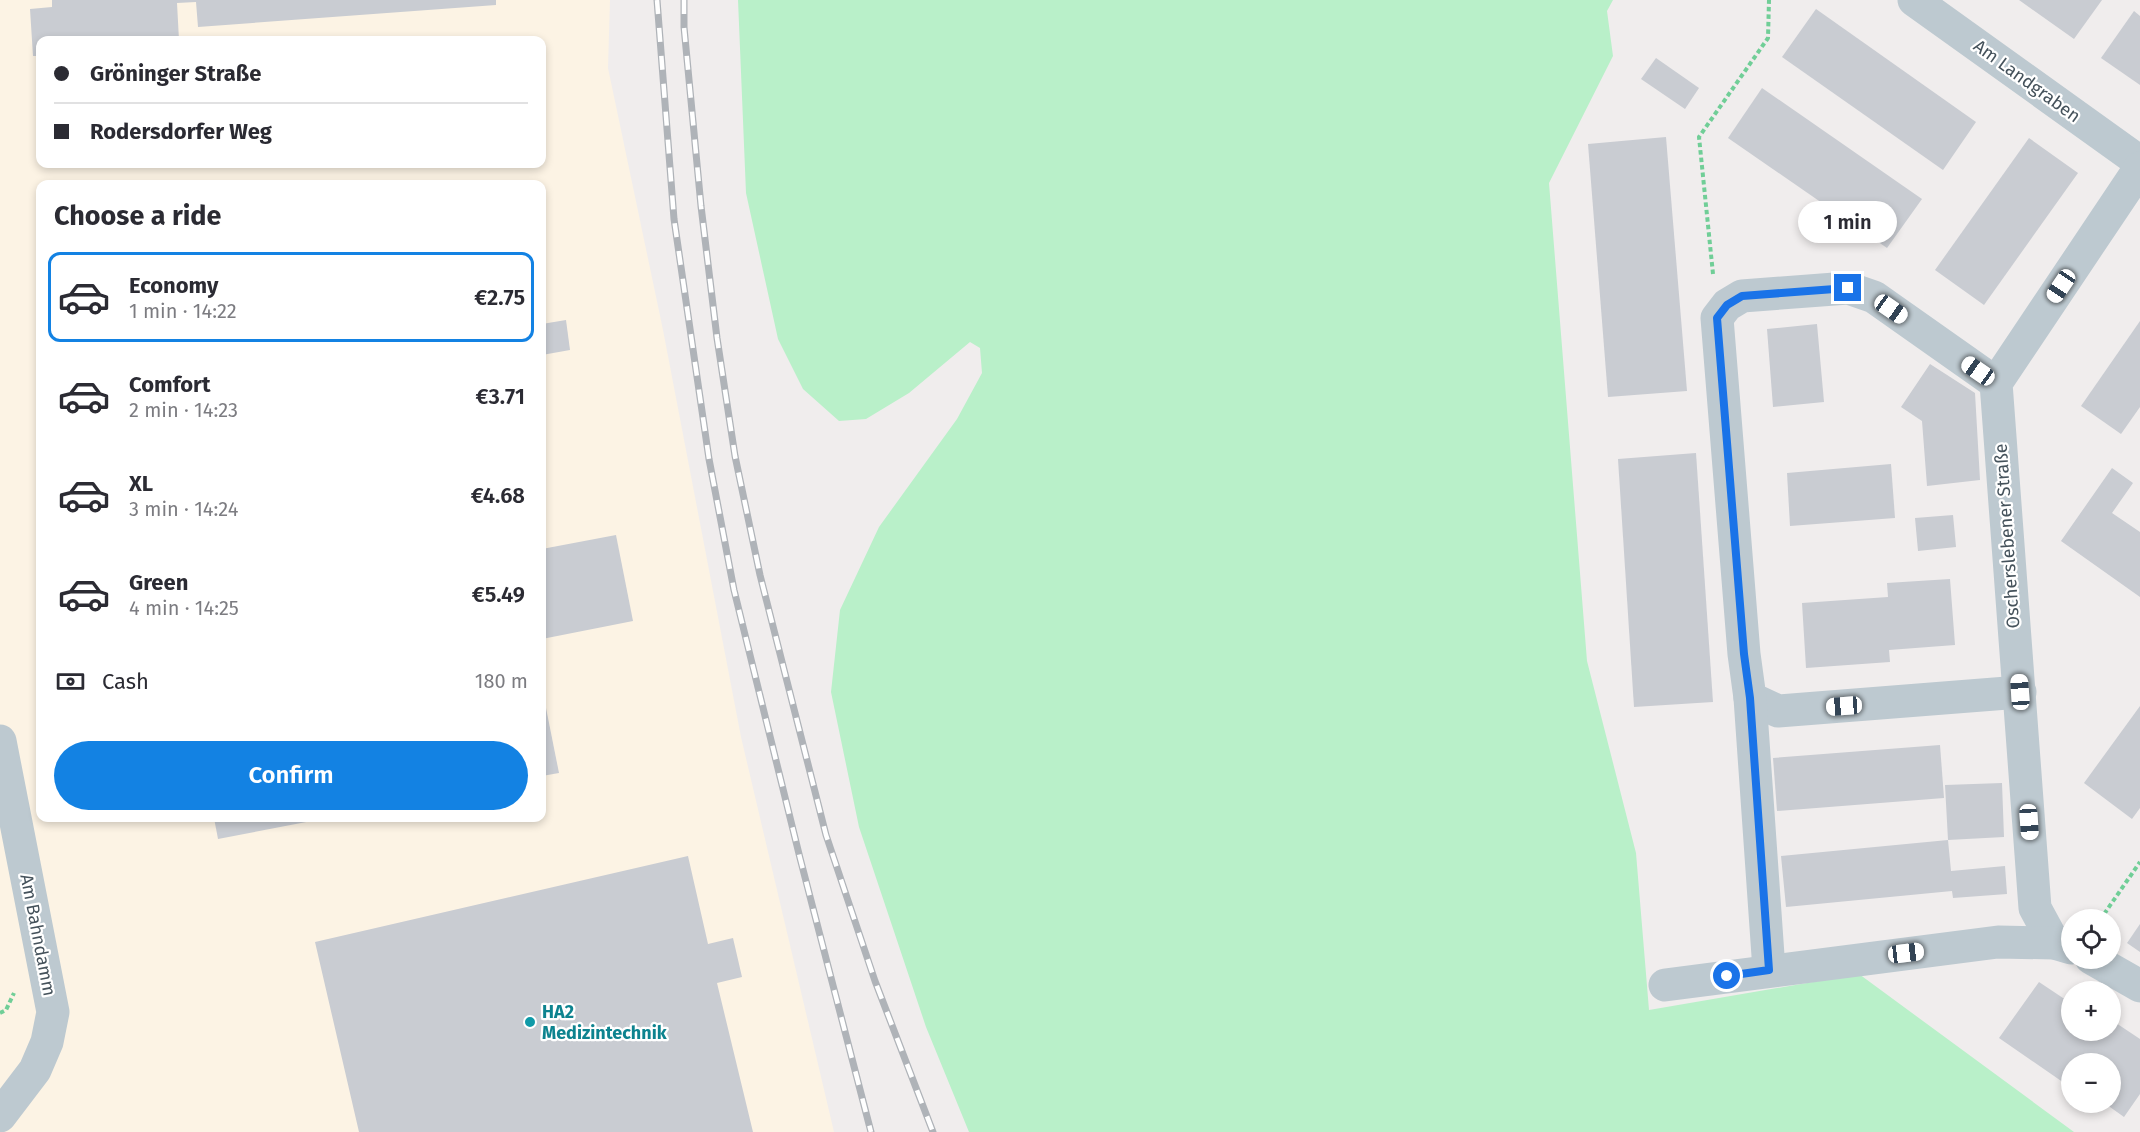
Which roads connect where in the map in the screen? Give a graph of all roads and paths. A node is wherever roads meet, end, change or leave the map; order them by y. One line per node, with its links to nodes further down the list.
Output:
1 (1769, 0): 5 (path)
2 (1914, 0): 3 (street, Am Landgraben)
3 (2140, 162)
4 (2140, 168): 6 (street)
5 (1717, 318): 6 (street); 8 (street)
6 (1996, 383): 7 (street, Oscherslebener Straße)
7 (2020, 692): 8 (street); 12 (street, Oscherslebener Straße)
8 (1750, 698): 15 (street)
9 (0, 741): 18 (street, Am Bahndamm)
10 (2140, 862): 11 (path)
11 (2108, 909)
12 (2061, 943)
13 (2061, 946): 15 (street)
14 (2110, 969): 17 (street)
15 (1769, 970): 16 (street)
16 (1665, 985)
17 (2140, 986)
18 (0, 1117): 19 (street)
19 (21, 1132)

